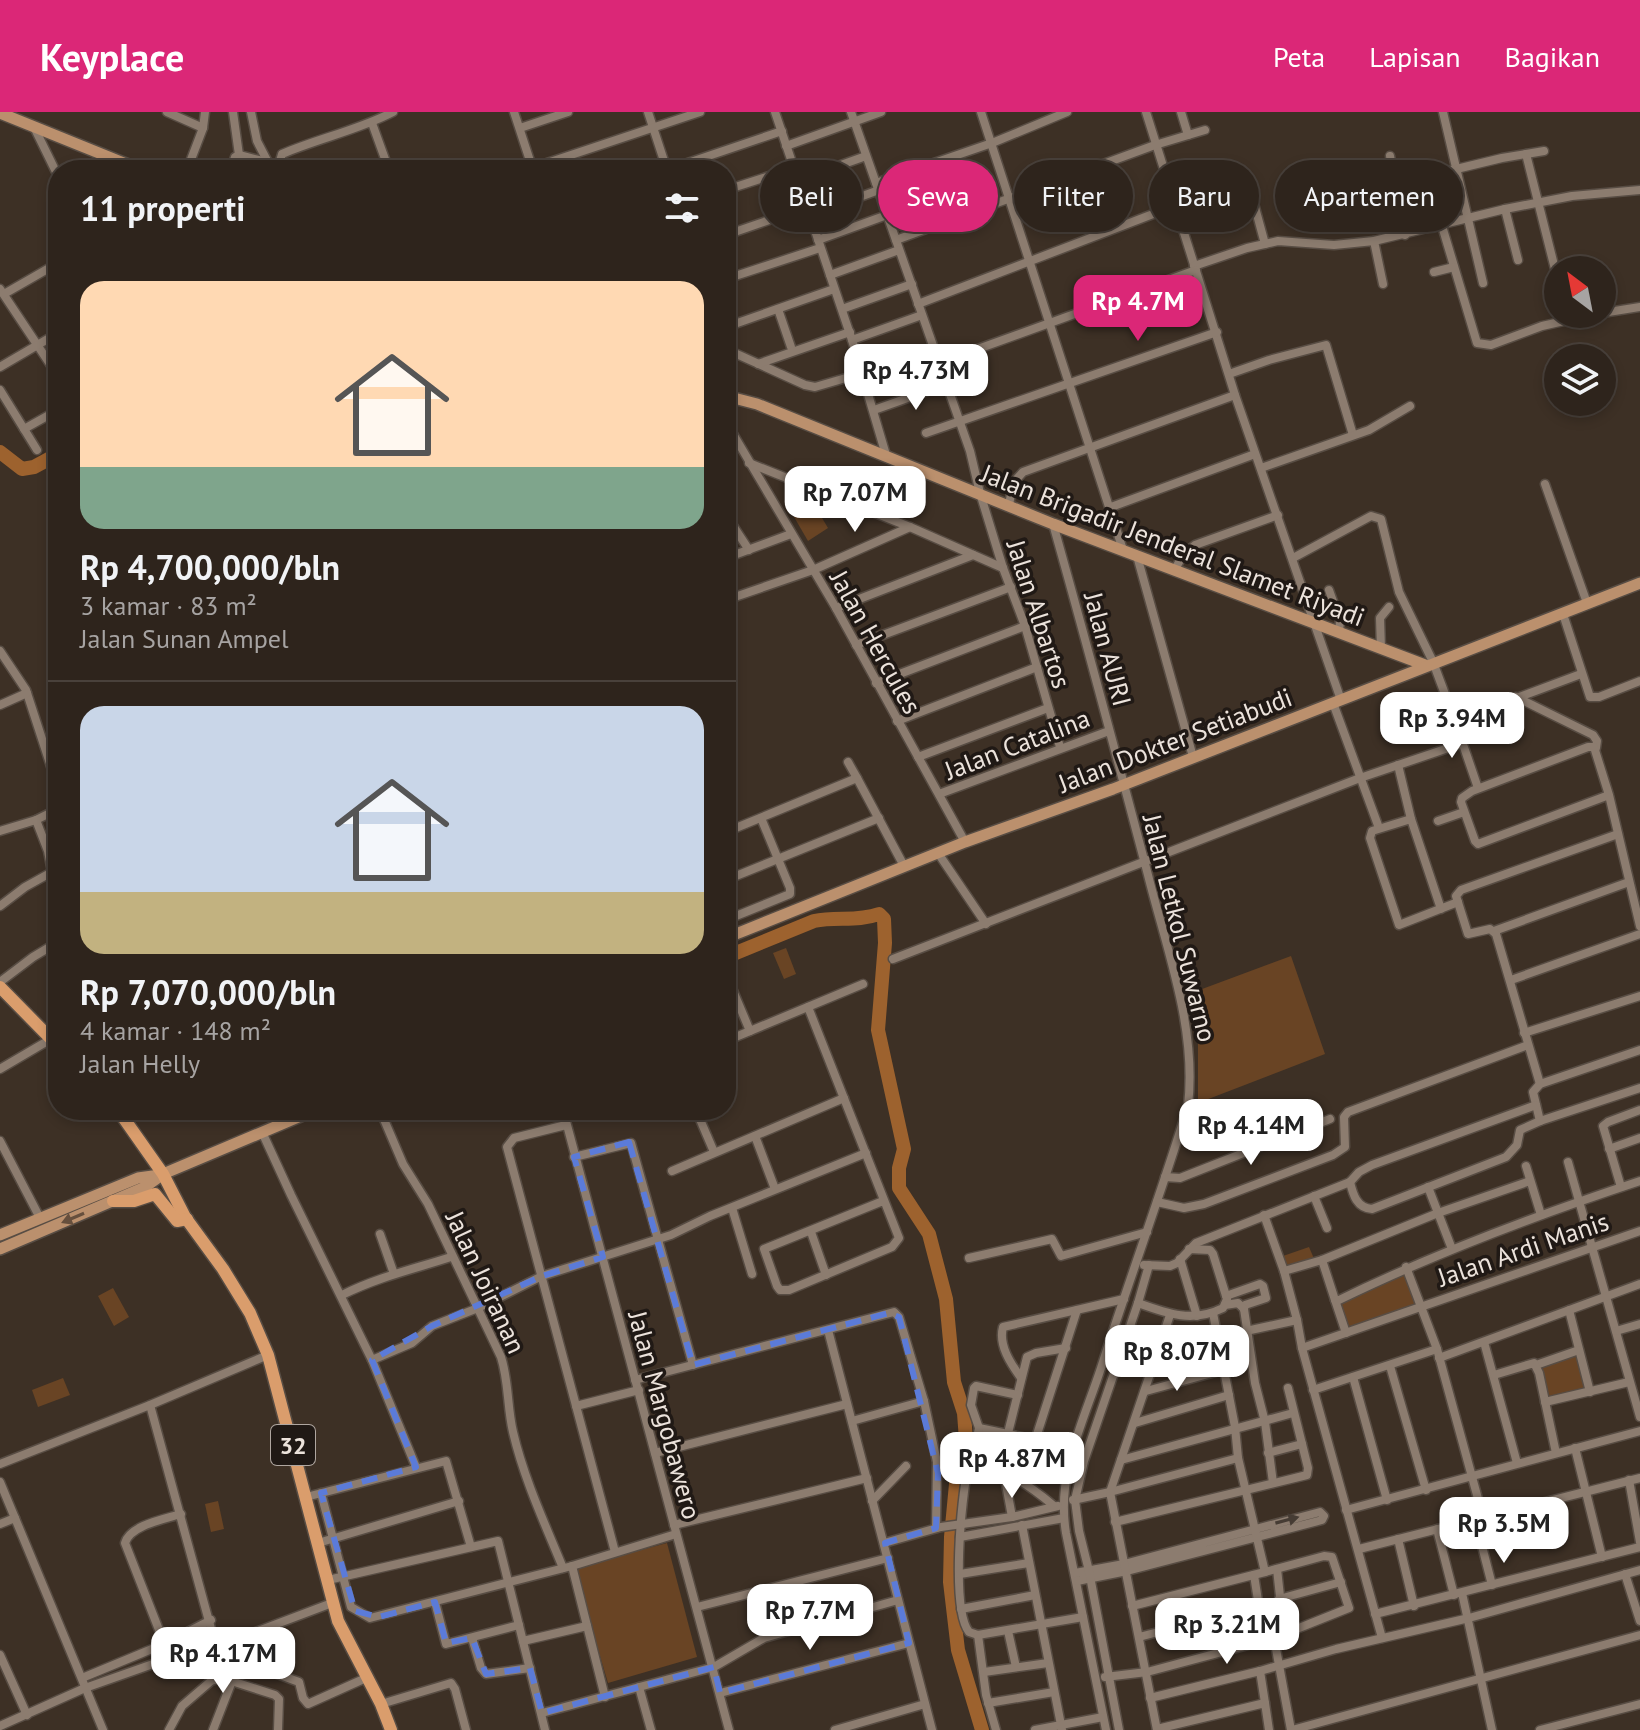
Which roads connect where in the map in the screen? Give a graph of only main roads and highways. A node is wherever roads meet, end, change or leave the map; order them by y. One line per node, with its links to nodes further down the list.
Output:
1 (0, 113): 2 (main road)
2 (116, 160)
3 (736, 399): 5 (main road, Jalan Brigadir Jenderal Slamet Riyadi)
4 (1640, 583): 5 (main road, Jalan Dokter Setiabudi)
5 (1429, 664): 6 (main road, Jalan Dokter Setiabudi)
6 (736, 934)
7 (2, 991): 8 (highway)
8 (48, 1032)
9 (125, 1120): 11 (highway, 32)
10 (283, 1120): 11 (main road)
11 (163, 1174): 12 (main road); 13 (highway, 32); 14 (main road)
12 (113, 1201): 13 (highway); 16 (main road, one-way to 16)
13 (187, 1219): 18 (highway, 32)
14 (14, 1229): 15 (main road); 16 (main road)
15 (0, 1235)
16 (16, 1243): 17 (main road)
17 (0, 1249)
18 (391, 1730)

